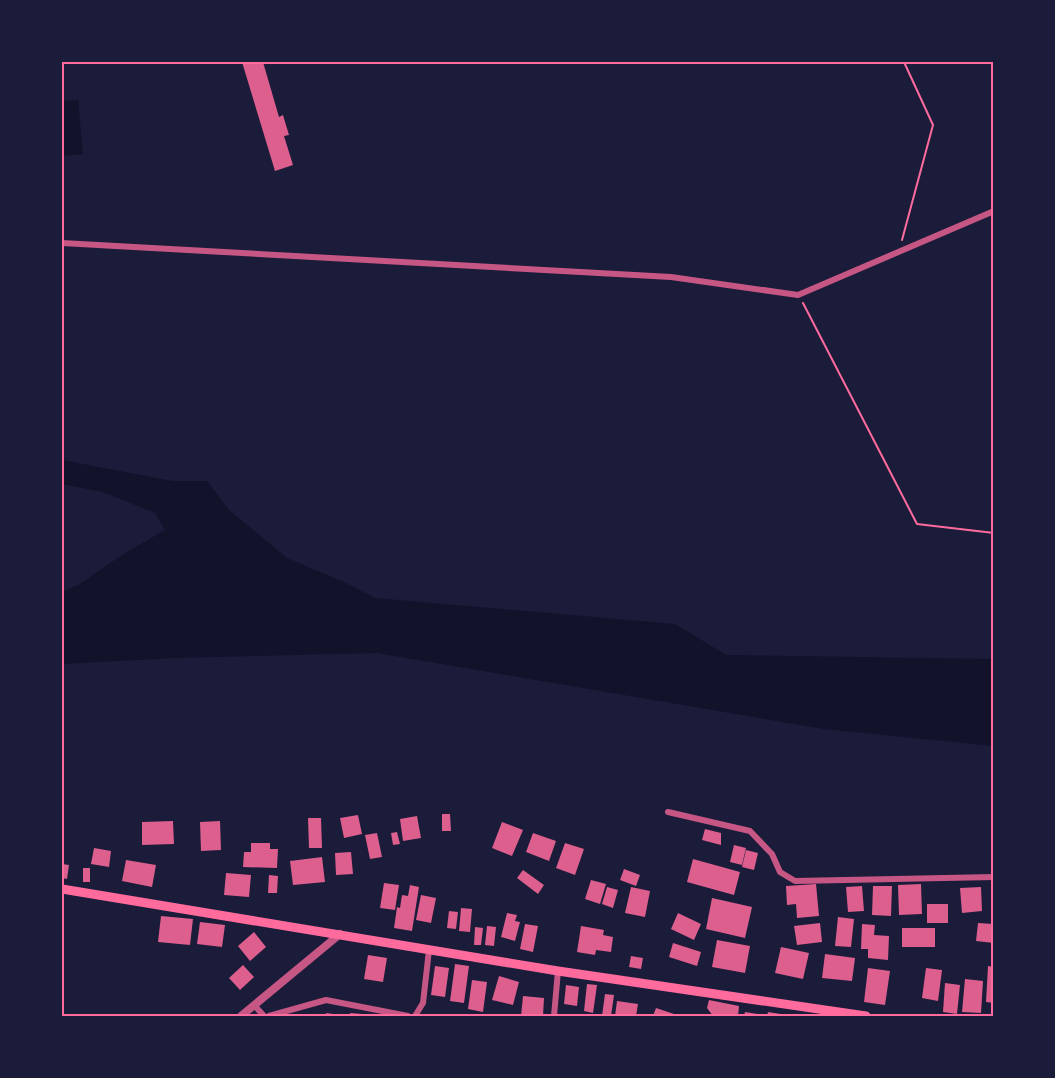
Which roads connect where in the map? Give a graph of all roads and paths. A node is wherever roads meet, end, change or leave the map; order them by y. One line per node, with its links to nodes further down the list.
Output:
1 (904, 62): 4 (path)
2 (993, 212): 4 (street)
3 (62, 243): 5 (street)
4 (898, 254): 5 (street)
5 (798, 295): 6 (path)
6 (993, 533)
7 (668, 812): 8 (street)
8 (993, 878)
9 (62, 889): 10 (main road)
10 (340, 934): 11 (main road); 13 (street)
11 (429, 950): 12 (main road); 17 (street)
12 (558, 971): 18 (street); 19 (main road)
13 (255, 1005): 14 (street); 15 (street)
14 (241, 1017)
15 (267, 1017): 16 (street)
16 (408, 1017)
17 (415, 1017)
18 (554, 1017)
19 (866, 1017)

